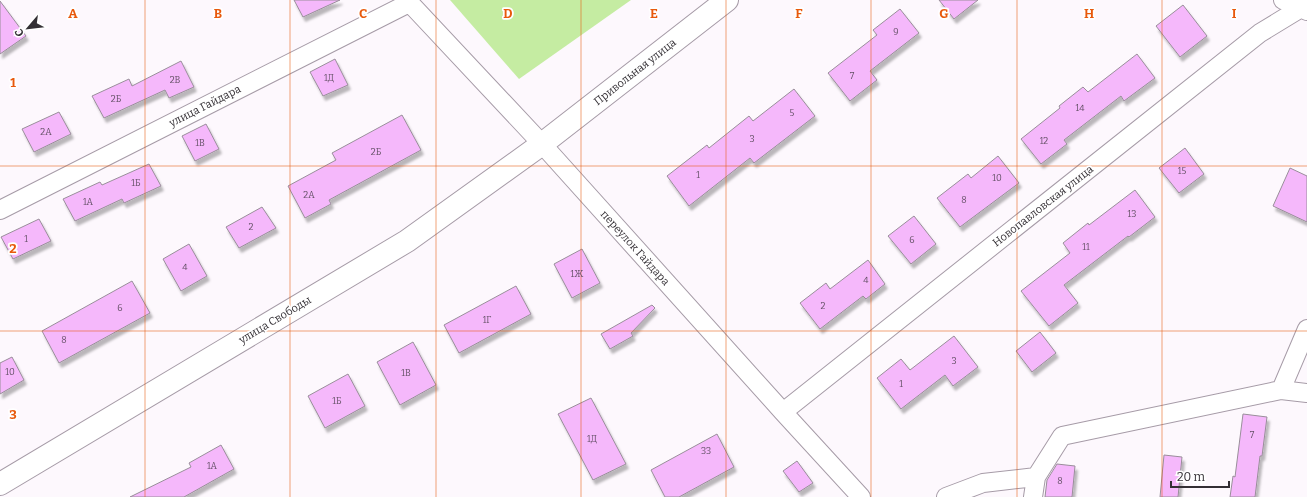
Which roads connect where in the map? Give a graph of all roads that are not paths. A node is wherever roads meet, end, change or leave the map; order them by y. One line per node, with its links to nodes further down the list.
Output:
1 (727, 0): 5 (street, Привольная улица)
2 (1283, 0): 4 (street)
3 (408, 1): 5 (street, переулок Гайдара); 6 (street, улица Гайдара)
4 (1305, 8): 10 (street, Новопавловская улица)
5 (542, 144): 10 (street, переулок Гайдара); 12 (street, улица Свободы)
6 (0, 210)
7 (1307, 329): 8 (street)
8 (1281, 390): 9 (street); 11 (street)
9 (1307, 393)
10 (783, 412): 13 (street, переулок Гайдара)
11 (1036, 477): 14 (street); 15 (street)
12 (0, 484)
13 (861, 497)
14 (946, 497)
15 (1033, 497)

